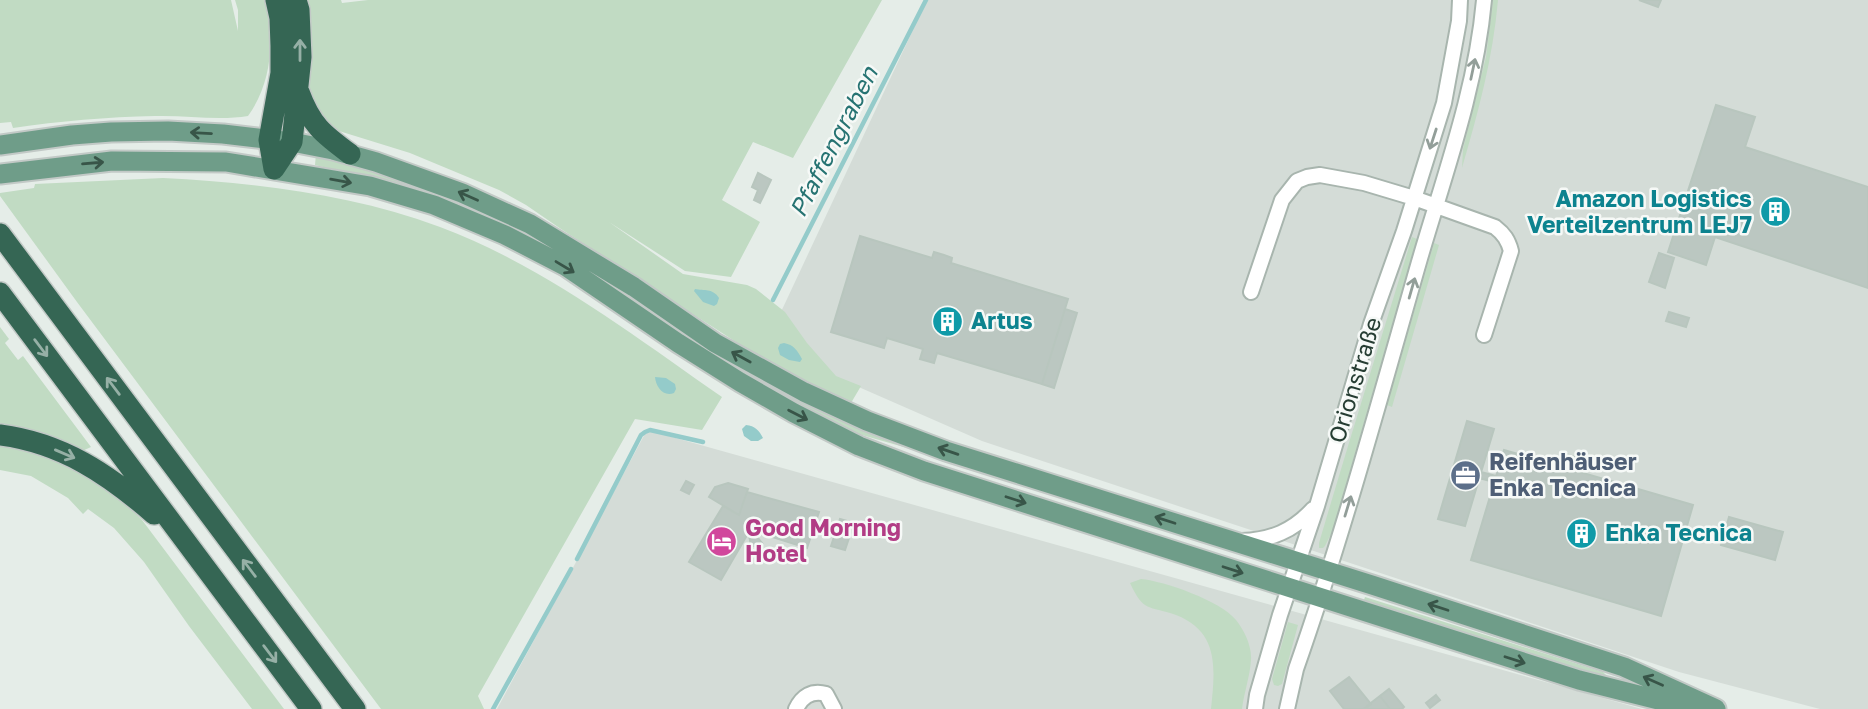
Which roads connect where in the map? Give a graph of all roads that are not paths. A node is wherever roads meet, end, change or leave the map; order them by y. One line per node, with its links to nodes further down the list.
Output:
1 (276, 0): 6 (highway)
2 (296, 0): 5 (highway, one-way to 2)
3 (1460, 0): 12 (street, Orionstraße, one-way to 12)
4 (1484, 0): 13 (street, Orionstraße, one-way to 4)
5 (299, 91): 7 (highway); 9 (highway)
6 (269, 139): 7 (main road); 8 (main road, one-way to 8); 10 (highway)
7 (292, 142): 9 (main road); 10 (highway)
8 (6, 144)
9 (350, 154): 23 (main road, one-way to 9)
10 (274, 169): 11 (main road, one-way to 10); 26 (main road, one-way to 26)
11 (0, 174)
12 (1414, 198): 13 (street); 17 (street); 21 (street, Orionstraße)
13 (1436, 206): 19 (street); 25 (street, Orionstraße, one-way to 13)
14 (0, 227): 16 (highway)
15 (0, 234): 16 (highway)
16 (13, 252): 29 (highway, one-way to 16)
17 (1251, 292)
18 (0, 293): 22 (highway, one-way to 22)
19 (1485, 335)
20 (0, 435): 22 (highway, one-way to 22)
21 (1317, 506): 23 (street); 24 (street, Orionstraße)
22 (185, 540): 28 (highway, one-way to 28)
23 (1230, 541): 24 (main road)
24 (1297, 562): 25 (main road); 26 (street, Orionstraße)
25 (1328, 572): 27 (street, Orionstraße); 35 (main road, one-way to 25)
26 (1288, 588): 27 (main road); 32 (street, Orionstraße)
27 (1320, 598): 33 (street, Orionstraße); 34 (main road, one-way to 34)
28 (311, 709)
29 (355, 709)
30 (796, 709): 31 (street)
31 (834, 709)
32 (1255, 709)
33 (1287, 709)
34 (1694, 709)
35 (1716, 709)

